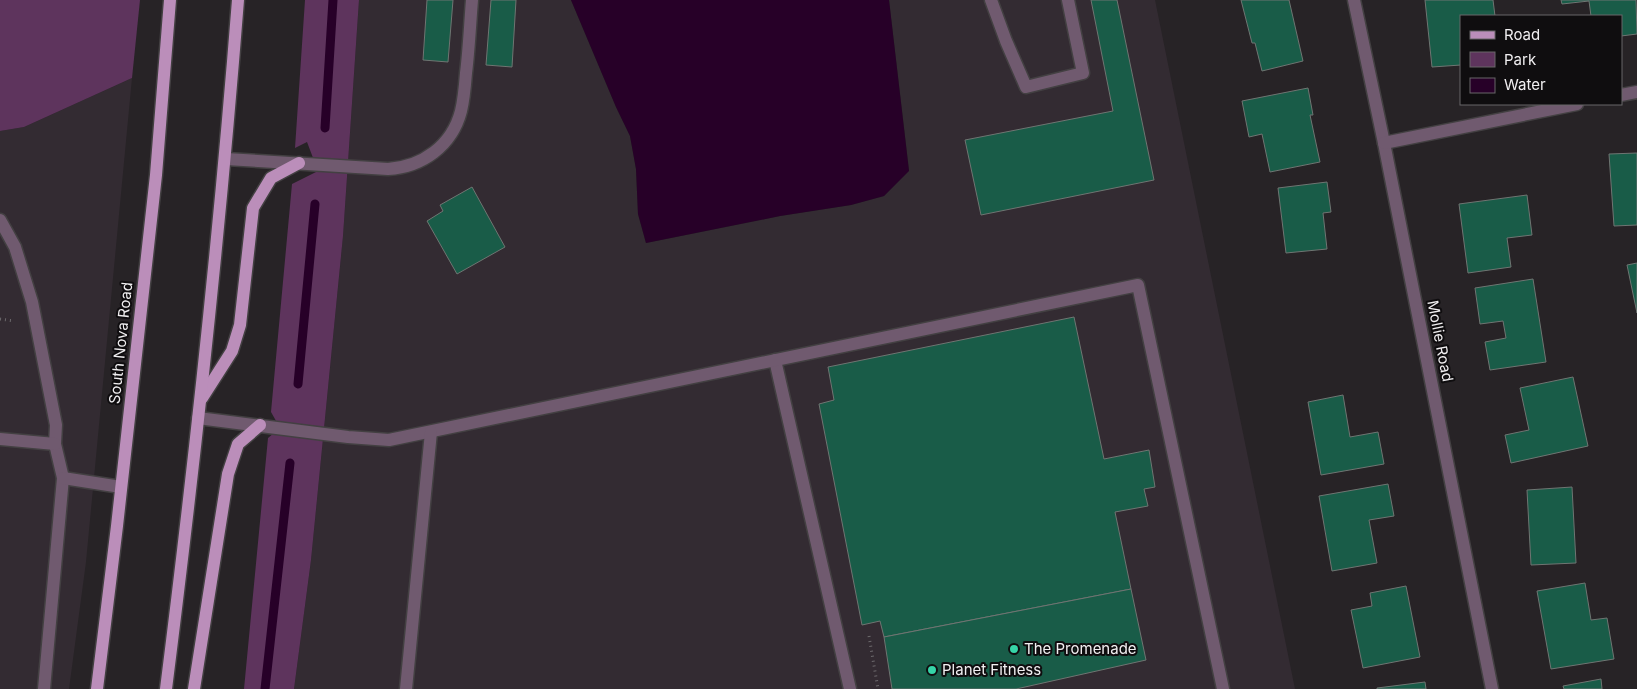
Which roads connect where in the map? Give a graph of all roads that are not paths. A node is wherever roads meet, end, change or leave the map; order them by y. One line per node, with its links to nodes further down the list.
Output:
1 (170, 0): 22 (main road, South Nova Road)
2 (238, 0): 11 (main road)
3 (472, 0): 12 (street)
4 (991, 0): 5 (street)
5 (1068, 0)
6 (1354, 0): 10 (street, Mollie Road)
7 (1637, 92): 8 (street)
8 (1622, 95)
9 (1572, 105): 10 (street)
10 (1384, 143): 30 (street, Mollie Road)
11 (226, 159): 12 (street); 15 (main road)
12 (299, 163): 15 (main road)
13 (0, 220): 20 (street)
14 (775, 360): 18 (street); 28 (street); 29 (street)
15 (200, 400): 16 (main road)
16 (198, 418): 17 (street); 25 (main road)
17 (260, 425): 18 (street); 26 (main road)
18 (431, 432): 27 (street)
19 (0, 439): 20 (street)
20 (56, 444): 21 (street)
21 (63, 478): 22 (street); 23 (street)
22 (122, 487): 24 (main road, South Nova Road)
23 (44, 689)
24 (97, 689)
25 (166, 689)
26 (194, 689)
27 (406, 689)
28 (850, 689)
29 (1223, 689)
30 (1492, 689)

